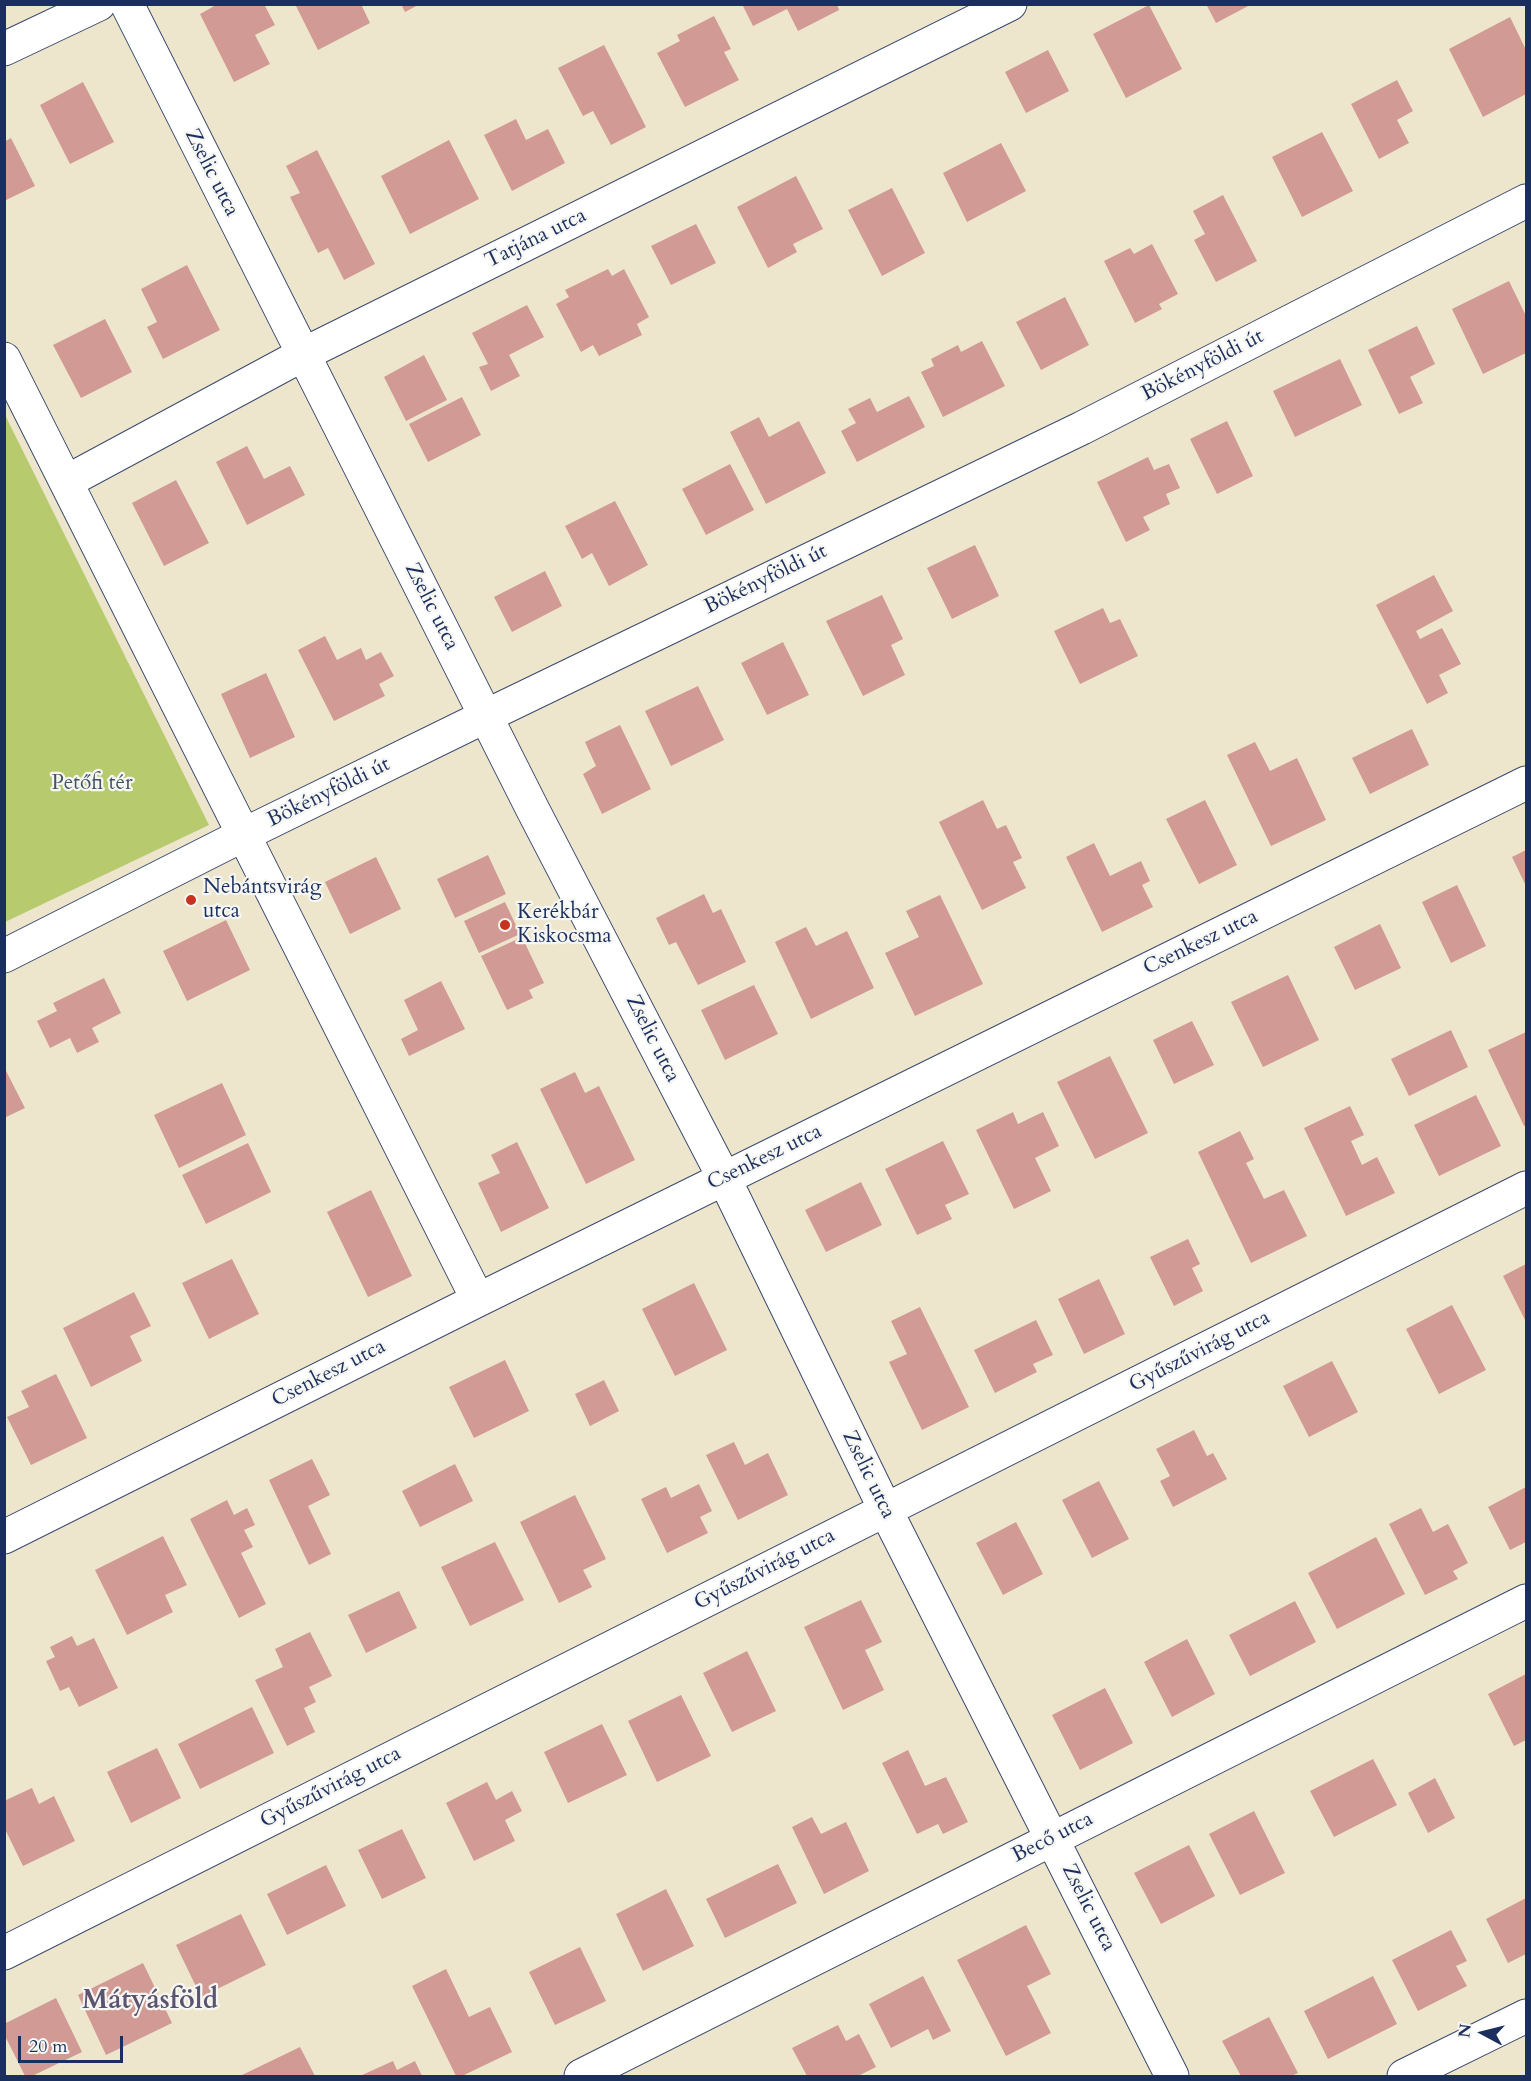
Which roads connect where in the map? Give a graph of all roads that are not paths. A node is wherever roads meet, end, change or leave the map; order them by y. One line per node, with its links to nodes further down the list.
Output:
1 (99, 4): 4 (street)
2 (127, 4): 6 (street, Zselic utca)
3 (1010, 4): 6 (street, Tatjána utca)
4 (4, 49)
5 (1527, 201): 9 (street, Bökényföldi út)
6 (302, 354): 8 (street, Tatjána utca); 9 (street, Zselic utca)
7 (4, 359): 8 (street)
8 (66, 482): 11 (street)
9 (486, 716): 11 (street, Bökényföldi út); 13 (street, Zselic utca)
10 (1527, 783): 13 (street, Csenkesz utca)
11 (243, 836): 12 (street, Bökényföldi út); 15 (street)
12 (4, 956)
13 (724, 1178): 15 (street, Csenkesz utca); 16 (street, Zselic utca)
14 (1527, 1188): 16 (street, Gyűszűvirág utca)
15 (478, 1300): 17 (street, Csenkesz utca)
16 (885, 1509): 19 (street, Zselic utca); 20 (street, Gyűszűvirág utca)
17 (4, 1537)
18 (1527, 1601): 19 (street, Becő utca)
19 (1052, 1838): 22 (street, Becő utca); 23 (street, Zselic utca)
20 (4, 1953)
21 (1527, 2016): 24 (street)
22 (581, 2076)
23 (1172, 2076)
24 (1404, 2076)

